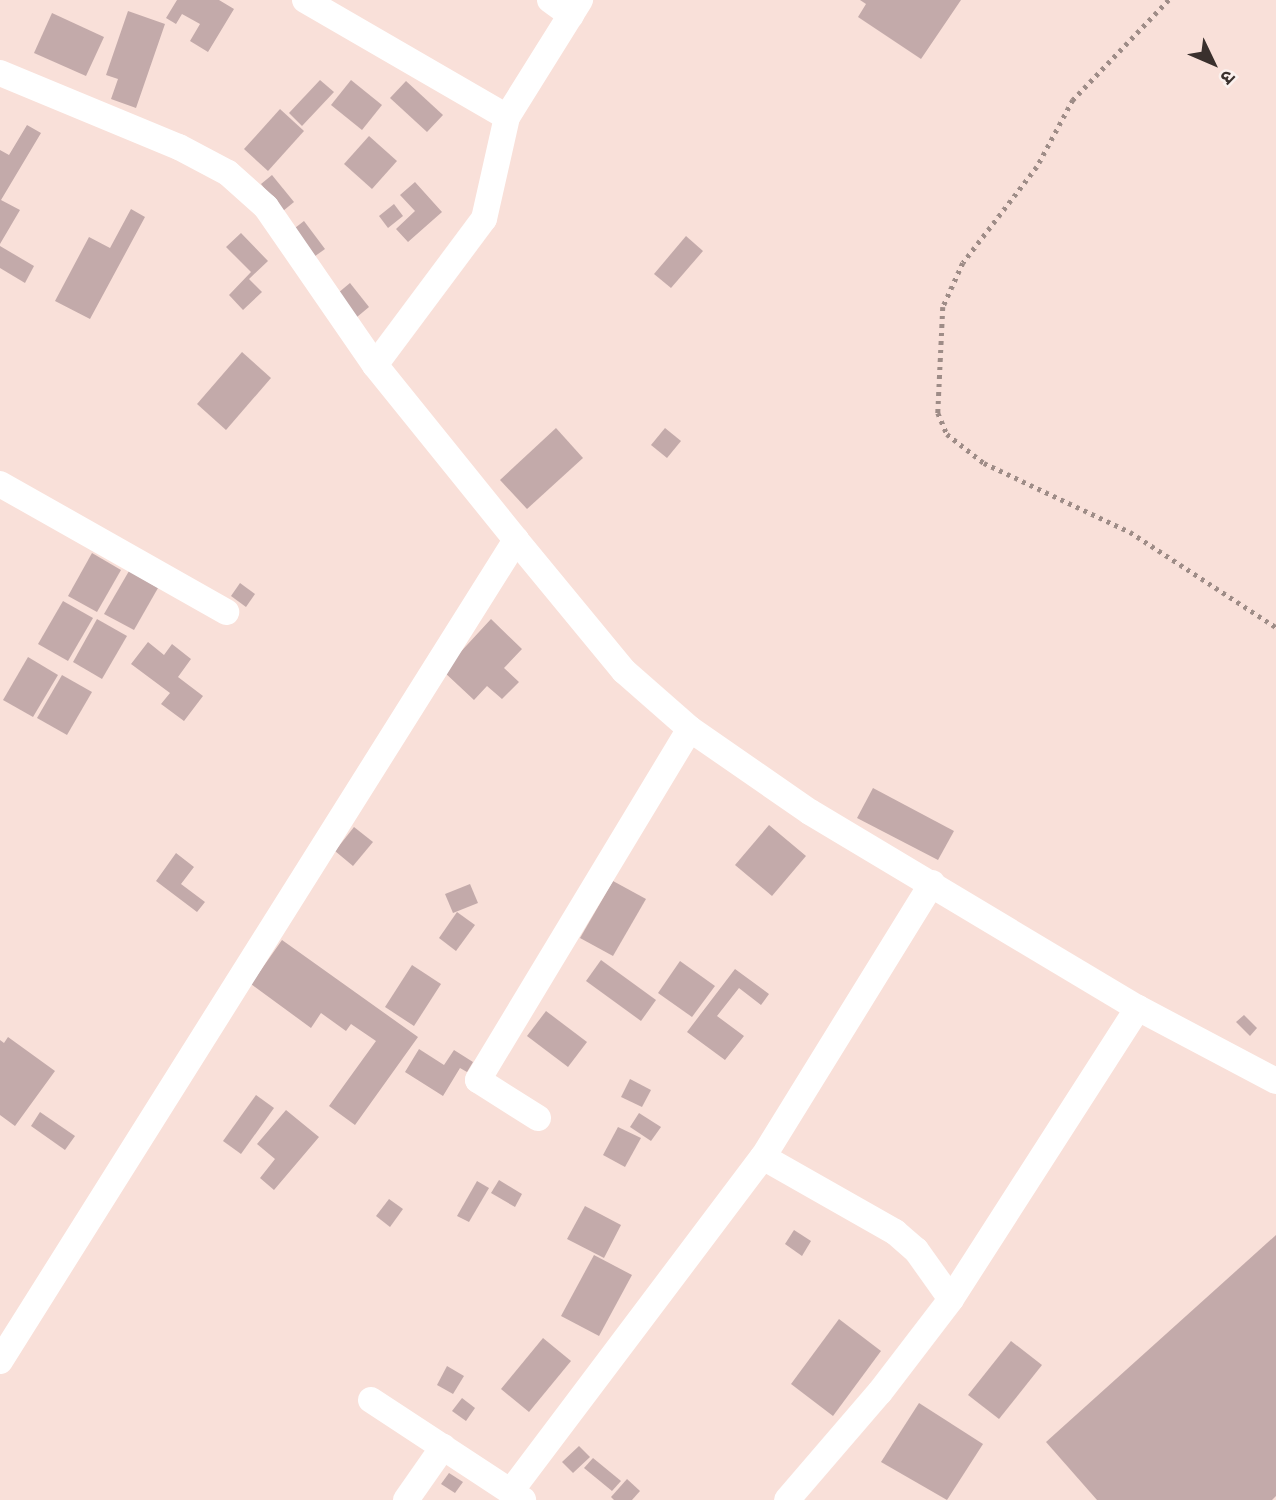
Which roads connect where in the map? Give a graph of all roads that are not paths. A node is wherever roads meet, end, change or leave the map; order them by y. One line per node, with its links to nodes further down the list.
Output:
1 (305, 0): 4 (street)
2 (567, 5): 4 (street)
3 (0, 73): 5 (street)
4 (507, 117): 5 (street)
5 (375, 365): 7 (street)
6 (1, 487): 8 (street)
7 (516, 540): 9 (street); 16 (street)
8 (226, 612)
9 (690, 729): 10 (street); 13 (street)
10 (932, 883): 11 (street); 14 (street)
11 (1138, 1008): 12 (street); 15 (street)
12 (1276, 1081)
13 (538, 1118)
14 (763, 1157): 15 (street); 19 (street)
15 (951, 1299): 21 (street)
16 (0, 1361)
17 (371, 1400): 18 (street)
18 (443, 1447): 19 (street); 20 (street)
19 (517, 1495)
20 (406, 1500)
21 (787, 1500)

